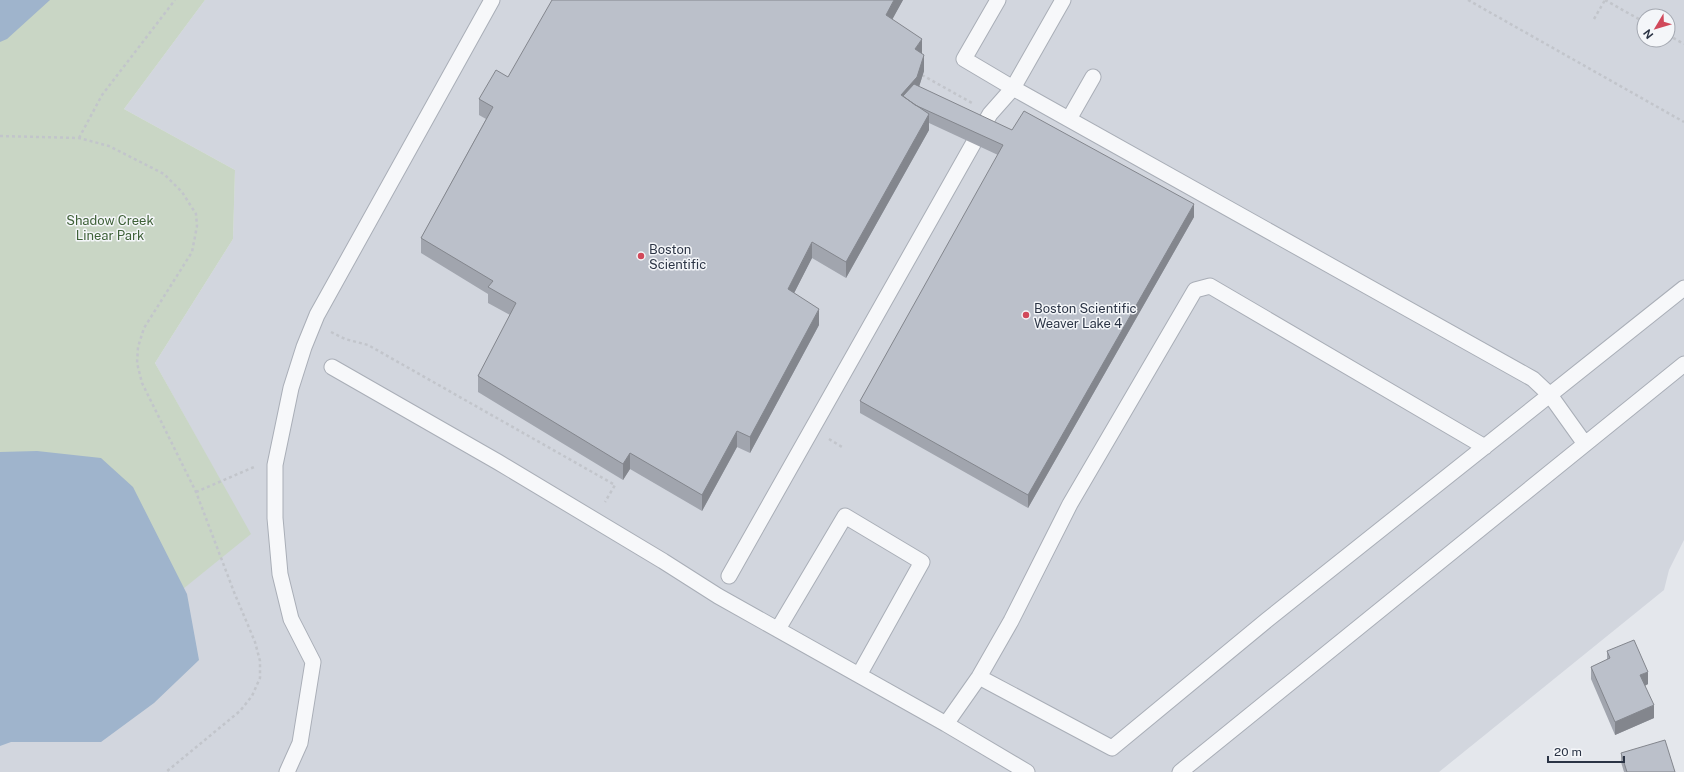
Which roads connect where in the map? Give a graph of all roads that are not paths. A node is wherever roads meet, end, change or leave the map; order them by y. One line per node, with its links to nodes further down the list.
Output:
1 (492, 0): 18 (lane)
2 (998, 0): 5 (lane)
3 (1063, 0): 5 (lane)
4 (1093, 77): 6 (lane)
5 (1013, 88): 6 (lane); 13 (lane)
6 (1069, 119): 10 (lane)
7 (1684, 288): 10 (lane)
8 (1684, 364): 11 (lane)
9 (332, 367): 14 (lane)
10 (1550, 396): 11 (lane); 12 (lane)
11 (1585, 444): 20 (lane)
12 (1485, 447): 16 (lane); 16 (lane)
13 (729, 576)
14 (778, 629): 15 (lane); 15 (lane)
15 (859, 675): 17 (lane)
16 (979, 677): 17 (lane)
17 (946, 724): 19 (lane)
18 (287, 772)
19 (1027, 772)
20 (1180, 772)

